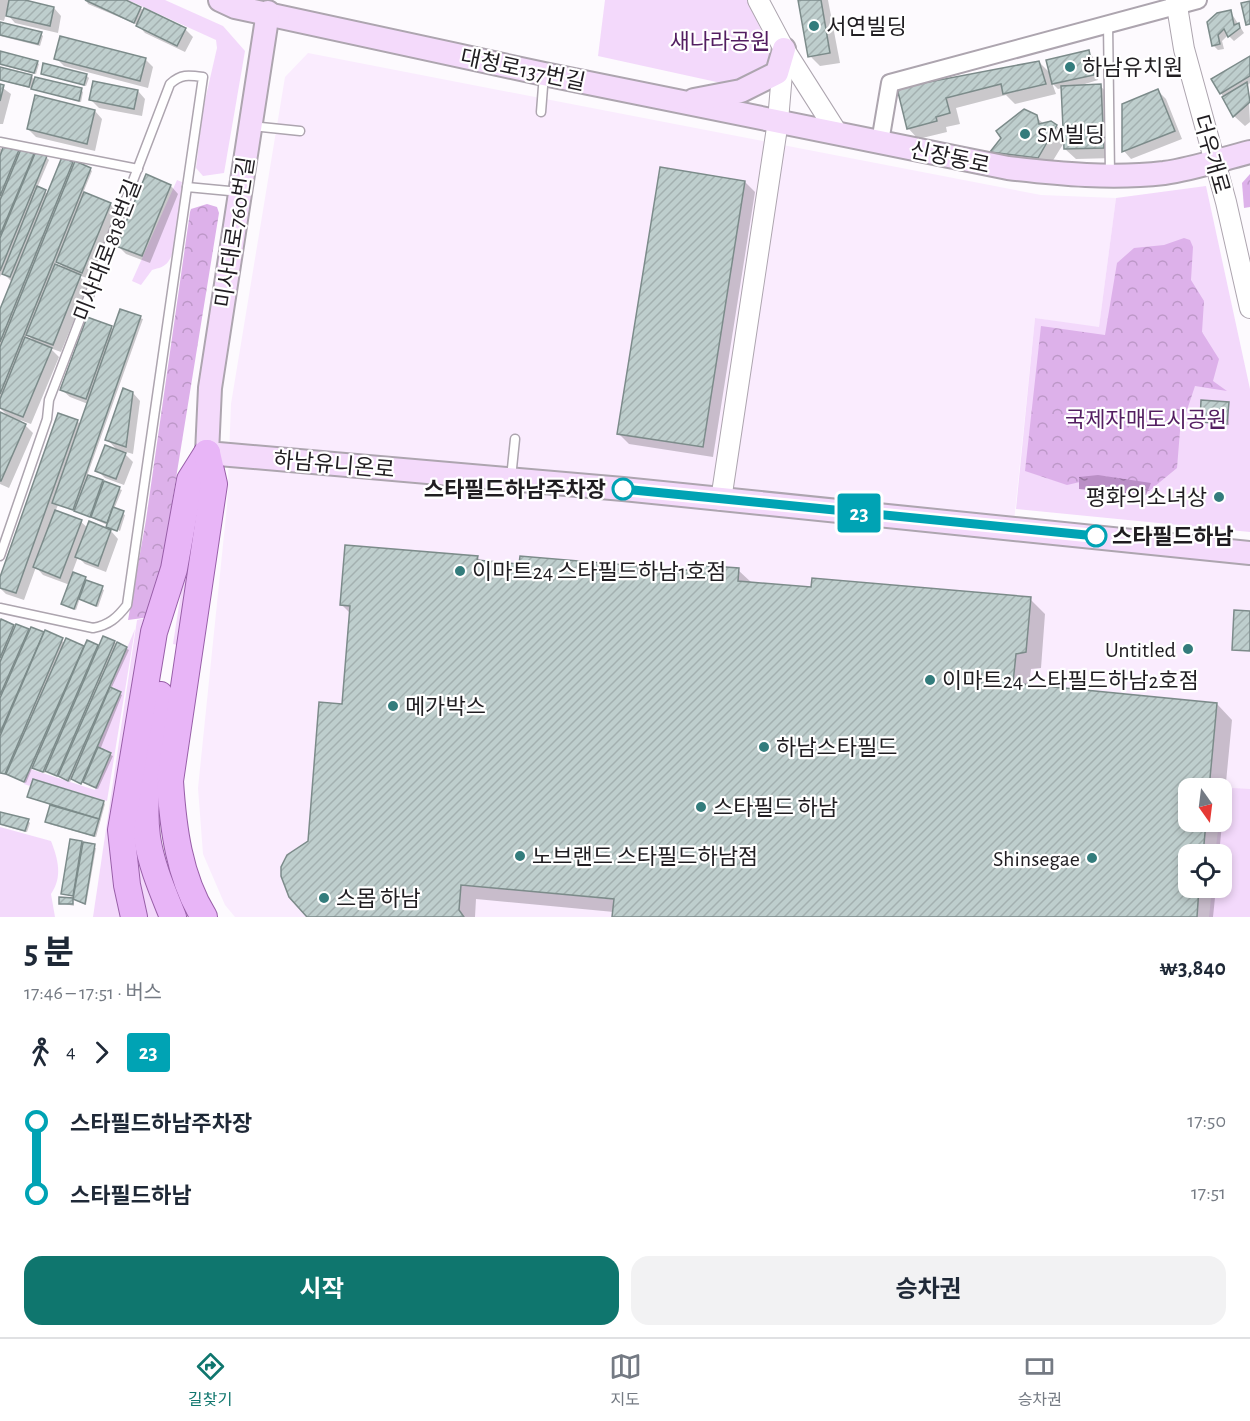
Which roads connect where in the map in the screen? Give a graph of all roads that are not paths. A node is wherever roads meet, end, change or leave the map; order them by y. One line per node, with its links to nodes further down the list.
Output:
1 (220, 0): 5 (main road, 대청로137번길)
2 (758, 0): 7 (street)
3 (1198, 0): 4 (street)
4 (1177, 3): 6 (street); 18 (street, 더우개로)
5 (262, 6): 8 (main road, 대청로137번길); 12 (main road, 미사대로760번길)
6 (1108, 22): 16 (street); 20 (lane)
7 (784, 49): 9 (main road); 11 (street); 14 (street)
8 (544, 74): 9 (main road, 대청로137번길); 10 (lane)
9 (683, 102): 11 (main road, 대청로137번길)
10 (541, 112)
11 (778, 121): 14 (main road, 신장동로); 27 (street)
12 (250, 126): 13 (lane); 22 (main road, 미사대로760번길)
13 (300, 131)
14 (838, 134): 16 (main road, 신장동로)
15 (0, 142): 19 (lane)
16 (880, 142): 20 (main road, 신장동로)
17 (1250, 152): 18 (main road, 신장동로)
18 (1215, 161): 20 (main road, 신장동로); 23 (street, 더우개로)
19 (138, 169): 21 (lane, 미사대로818번길); 29 (lane, 미사대로818번길)
20 (1110, 176)
21 (187, 187): 22 (lane); 31 (lane, 미사대로818번길)
22 (240, 192): 25 (main road, 미사대로760번길)
23 (1250, 308)
24 (515, 439): 26 (lane)
25 (207, 453): 26 (main road, 하남유니온로); 30 (main road); 34 (main road)
26 (511, 479): 27 (main road, 하남유니온로)
27 (721, 500): 28 (main road, 하남유니온로)
28 (1250, 553)
29 (0, 556)
30 (174, 569): 32 (main road); 33 (main road)
31 (0, 608)
32 (134, 917)
33 (172, 917)
34 (204, 917)

